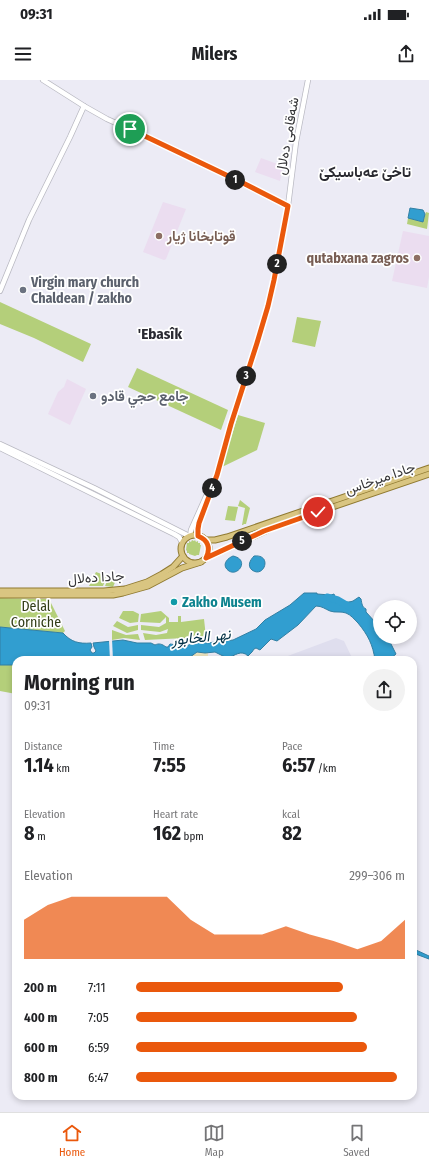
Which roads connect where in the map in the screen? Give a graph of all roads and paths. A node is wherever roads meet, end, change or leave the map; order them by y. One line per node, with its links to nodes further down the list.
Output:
1 (43, 80): 3 (main road)
2 (308, 80): 4 (main road, شەقامی دەلال)
3 (84, 106): 4 (main road); 5 (main road)
4 (288, 206): 10 (main road, شەقامی دەلال)
5 (0, 291)
6 (0, 444): 11 (main road)
7 (0, 448): 14 (main road)
8 (429, 468): 13 (main road)
9 (429, 474): 16 (main road, جادا ميرخاس)
10 (217, 475): 11 (main road); 12 (main road)
11 (190, 536): 12 (main road); 14 (main road)
12 (198, 536): 13 (main road)
13 (205, 540): 16 (main road)
14 (182, 542): 15 (main road)
15 (182, 556): 17 (main road); 18 (main road, جادا دەلال)
16 (206, 558): 17 (main road)
17 (201, 562): 19 (main road, جادا دەلال)
18 (0, 591)
19 (0, 595)

